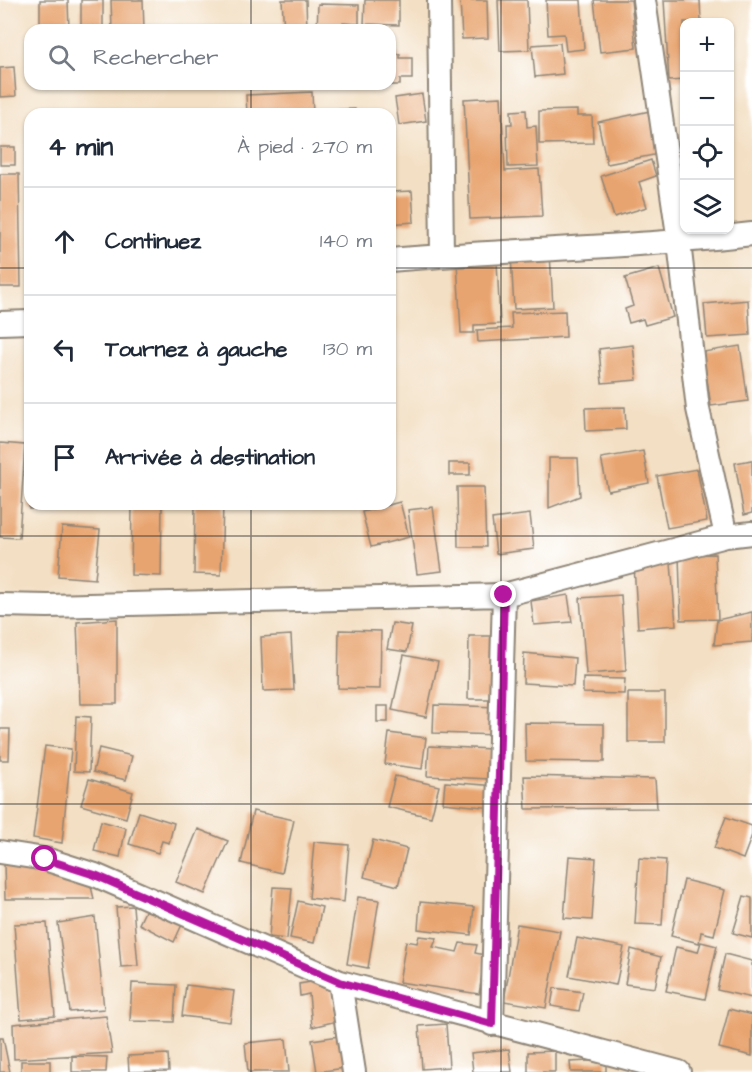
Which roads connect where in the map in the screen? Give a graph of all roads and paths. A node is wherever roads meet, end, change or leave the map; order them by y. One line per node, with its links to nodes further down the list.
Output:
1 (439, 0): 5 (street)
2 (644, 0): 4 (street)
3 (752, 234): 4 (street)
4 (678, 242): 5 (street); 10 (street)
5 (442, 255): 6 (street)
6 (396, 259)
7 (24, 322): 8 (street)
8 (0, 323)
9 (752, 533): 10 (street)
10 (726, 537): 11 (street)
11 (504, 595): 12 (street); 15 (street)
12 (0, 605)
13 (0, 852): 14 (street)
14 (340, 982): 15 (street); 16 (street)
15 (492, 1024): 17 (street)
16 (354, 1072)
17 (679, 1072)

